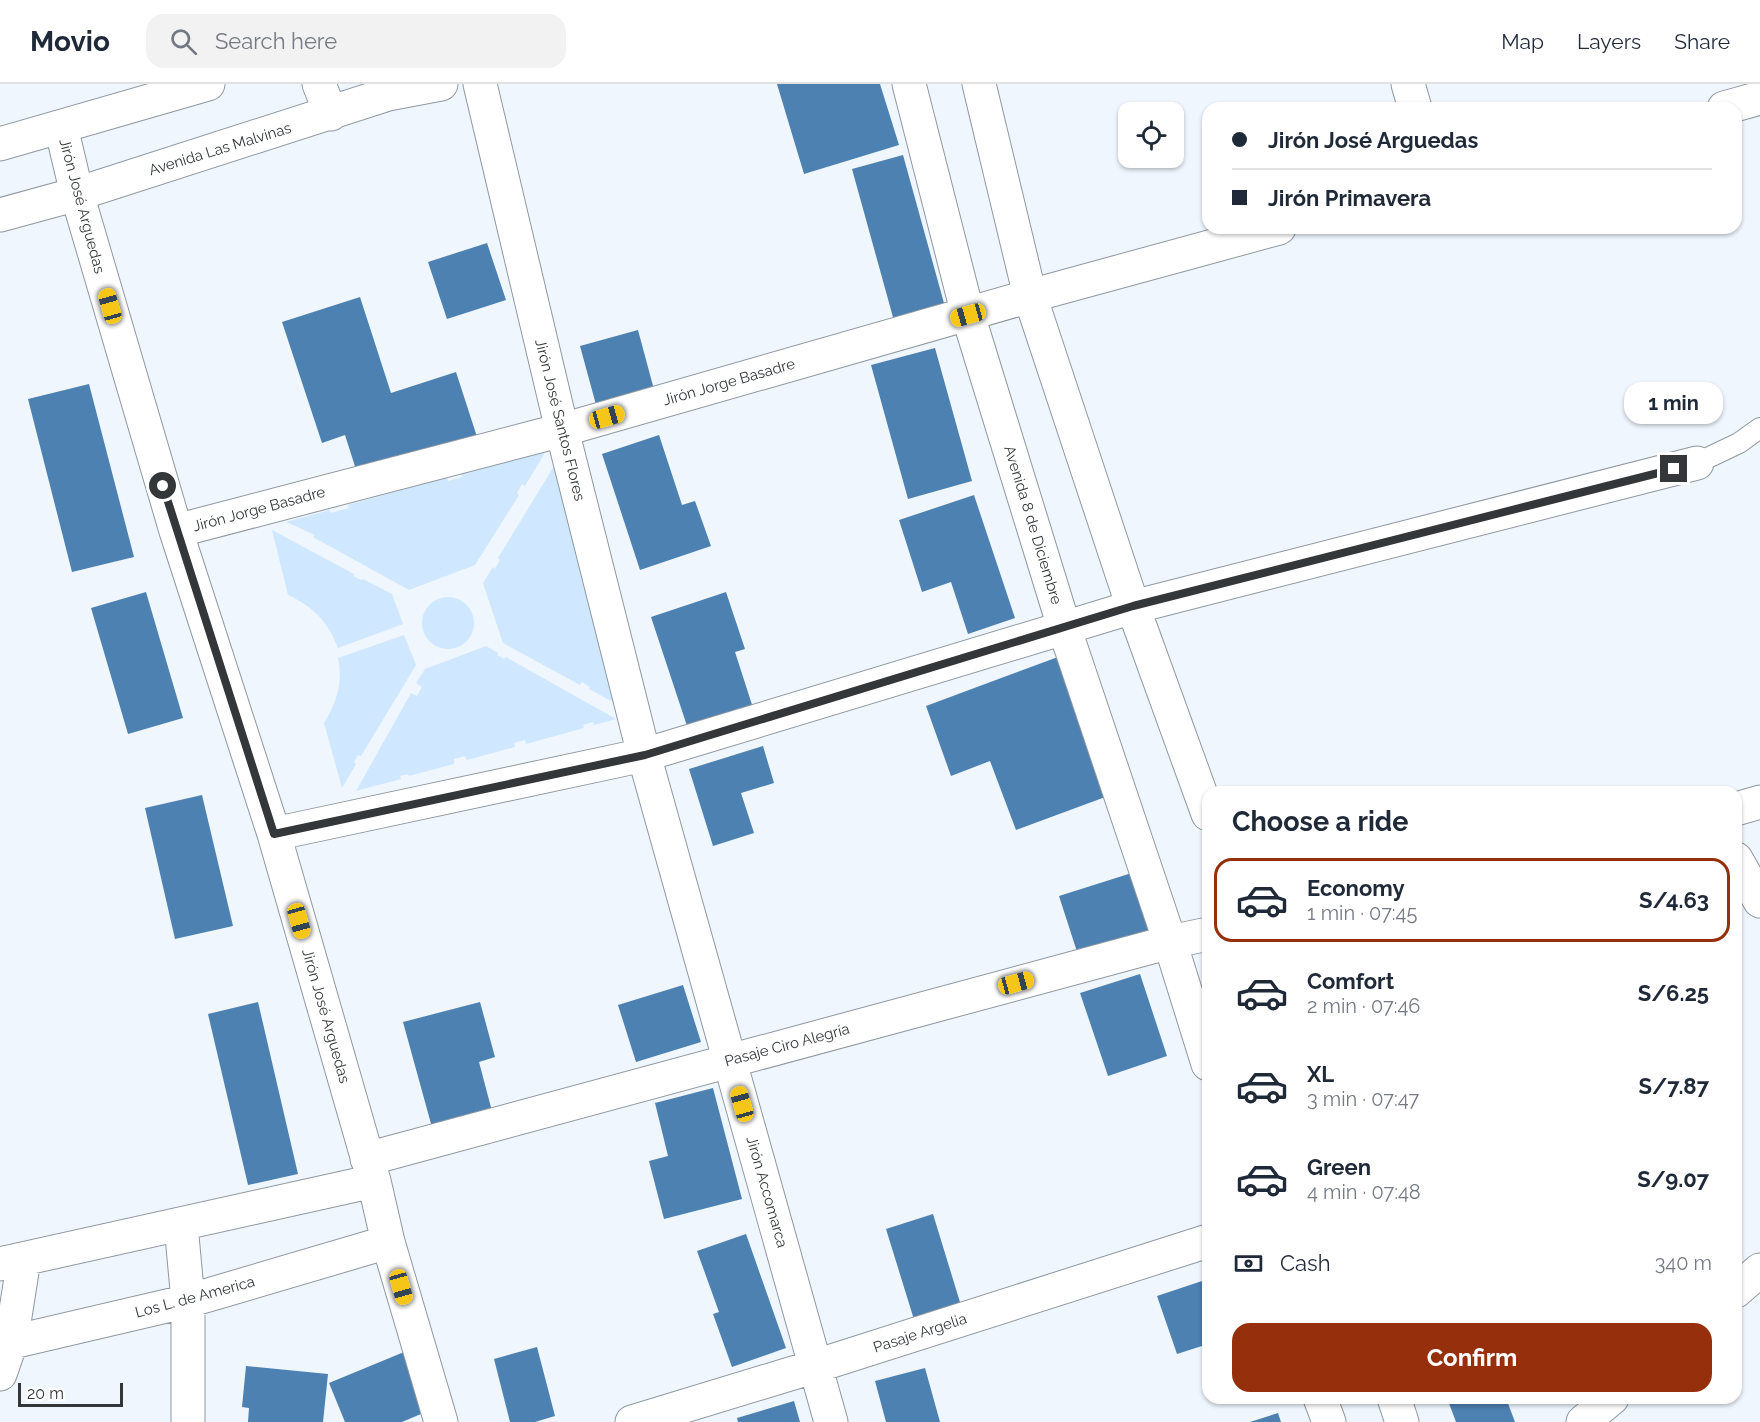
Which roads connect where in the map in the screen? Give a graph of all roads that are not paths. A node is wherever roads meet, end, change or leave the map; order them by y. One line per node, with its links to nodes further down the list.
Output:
1 (208, 84): 13 (street)
2 (319, 84): 12 (street)
3 (441, 84): 8 (street, Avenida Las Malvinas)
4 (480, 84): 21 (street, Jirón José Santos Flores)
5 (909, 84): 19 (street, Avenida 8 de Diciembre)
6 (979, 84): 18 (street)
7 (1408, 84): 10 (street)
8 (386, 89): 12 (street, Avenida Las Malvinas)
9 (1760, 98): 11 (street)
10 (1413, 102)
11 (1742, 103)
12 (331, 114): 15 (street, Avenida Las Malvinas)
13 (61, 127): 14 (street); 15 (street, Jirón José Arguedas)
14 (0, 144)
15 (77, 194): 16 (street, Avenida Las Malvinas); 23 (street, Jirón José Arguedas)
16 (0, 215)
17 (1258, 234): 18 (street, Jirón Jorge Basadre)
18 (1030, 296): 19 (street, Jirón Jorge Basadre); 24 (street)
19 (968, 315): 21 (street, Jirón Jorge Basadre); 25 (street, Avenida 8 de Diciembre)
20 (1760, 428): 22 (lane)
21 (562, 430): 23 (street, Jirón Jorge Basadre); 26 (street, Jirón José Santos Flores)
22 (1696, 463): 24 (street)
23 (176, 531): 30 (street, Jirón José Arguedas)
24 (1133, 606): 25 (street); 27 (street)
25 (1064, 627): 26 (street); 34 (street, Avenida 8 de Diciembre)
26 (645, 755): 30 (street); 36 (street, Jirón Accomarca)
27 (1202, 797)
28 (1760, 802): 29 (street)
29 (1742, 808)
30 (274, 834): 37 (street, Jirón José Arguedas)
31 (1742, 870): 32 (street)
32 (1760, 901)
33 (1202, 935): 34 (street, Pasaje Ciro Alegría)
34 (1170, 942): 35 (street, Avenida 8 de Diciembre); 36 (street, Pasaje Ciro Alegría)
35 (1202, 1045)
36 (730, 1060): 37 (street, Pasaje Ciro Alegría); 46 (street, Jirón Accomarca)
37 (370, 1170): 38 (street); 39 (street, Jirón José Arguedas)
38 (181, 1225): 41 (street); 44 (street)
39 (388, 1242): 44 (street, Los L. de America); 51 (street, Jirón José Arguedas)
40 (1202, 1243): 46 (street, Pasaje Argelia)
41 (12, 1262): 45 (street)
42 (1760, 1270): 43 (street)
43 (1742, 1286)
44 (188, 1301): 45 (street, Los L. de America); 50 (street)
45 (5, 1344): 47 (street)
46 (816, 1366): 52 (street, Pasaje Argelia); 53 (street, Jirón Accomarca)
47 (0, 1374)
48 (1322, 1404): 54 (street)
49 (1396, 1404): 55 (street)
50 (188, 1422)
51 (441, 1422)
52 (632, 1422)
53 (831, 1422)
54 (1329, 1422)
55 (1402, 1422)

